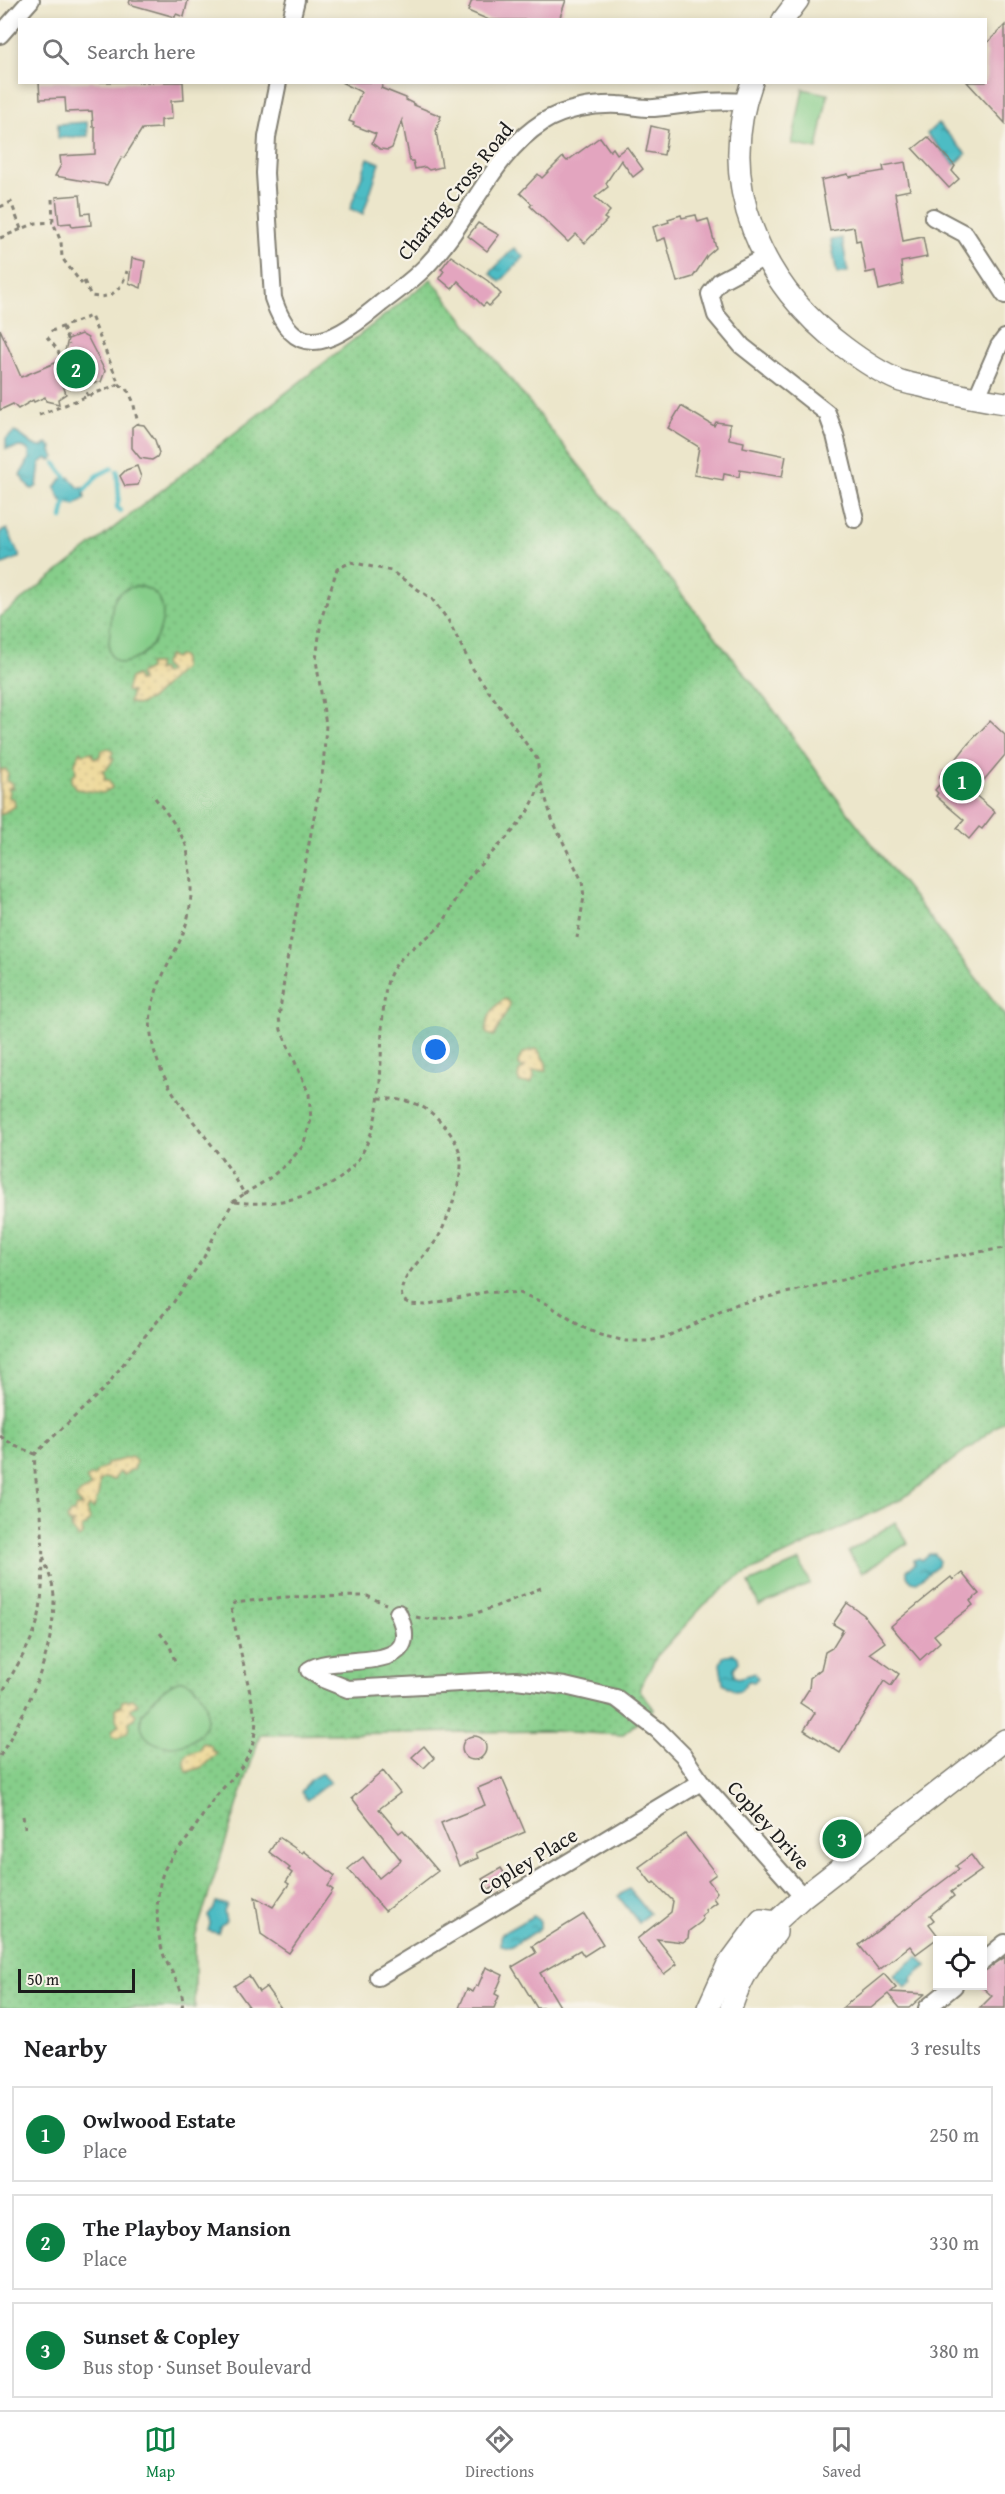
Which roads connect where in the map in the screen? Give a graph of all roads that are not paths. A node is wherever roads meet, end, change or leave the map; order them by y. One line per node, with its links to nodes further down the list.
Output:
1 (31, 0): 6 (street)
2 (296, 0): 4 (street)
3 (798, 0): 5 (main road)
4 (292, 18)
5 (784, 18)
6 (0, 34)
7 (278, 84): 9 (street, Charing Cross Road)
8 (751, 84): 9 (main road)
9 (744, 102): 11 (main road)
10 (933, 217): 12 (street)
11 (765, 257): 14 (main road); 16 (street)
12 (1005, 295)
13 (1005, 338): 14 (street)
14 (976, 399): 15 (main road)
15 (1005, 403)
16 (855, 519)
17 (398, 1613): 19 (street, Copley Drive)
18 (1005, 1740): 20 (main road)
19 (701, 1782): 20 (street, Copley Drive); 24 (street, Copley Place)
20 (803, 1897): 21 (main road)
21 (776, 1922): 26 (main road); 27 (main road)
22 (1005, 1943): 23 (street)
23 (987, 1958)
24 (378, 1977)
25 (949, 1990): 28 (street)
26 (708, 2008)
27 (731, 2008)
28 (927, 2008)

